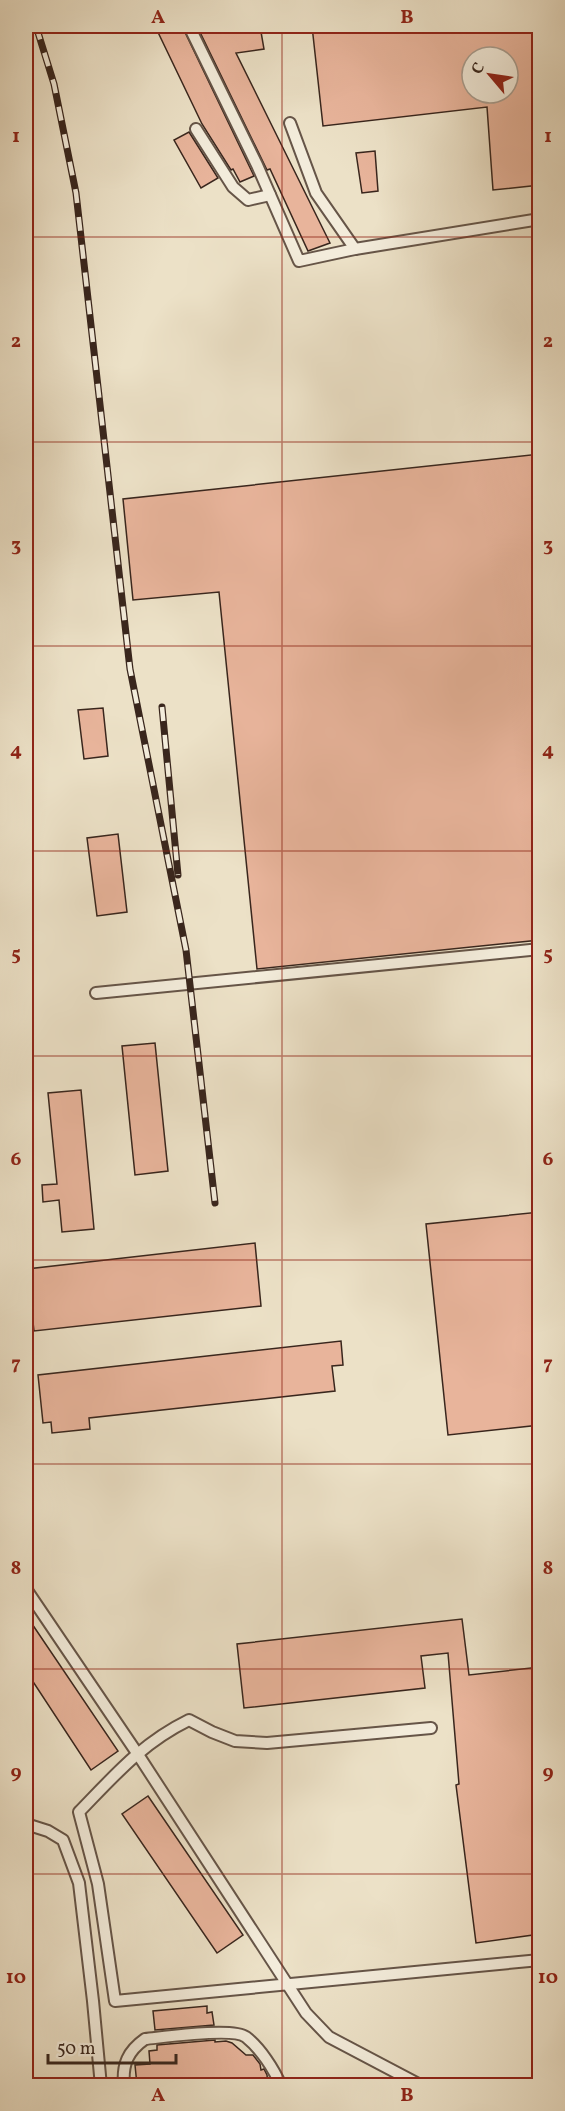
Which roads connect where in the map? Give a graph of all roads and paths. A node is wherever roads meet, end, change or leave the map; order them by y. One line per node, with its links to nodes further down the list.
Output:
1 (189, 26): 4 (lane)
2 (290, 123): 6 (lane)
3 (196, 129): 4 (lane)
4 (270, 195): 6 (lane)
5 (540, 219): 6 (lane)
6 (355, 249)
7 (540, 949): 8 (lane)
8 (96, 993)
9 (26, 1589): 11 (lane)
10 (431, 1728): 11 (lane)
11 (137, 1753): 14 (lane); 14 (lane)
12 (26, 1824): 15 (lane)
13 (540, 1960): 14 (lane)
14 (287, 1984): 18 (lane)
15 (101, 2085)
16 (124, 2085): 17 (lane)
17 (281, 2085)
18 (422, 2085)

